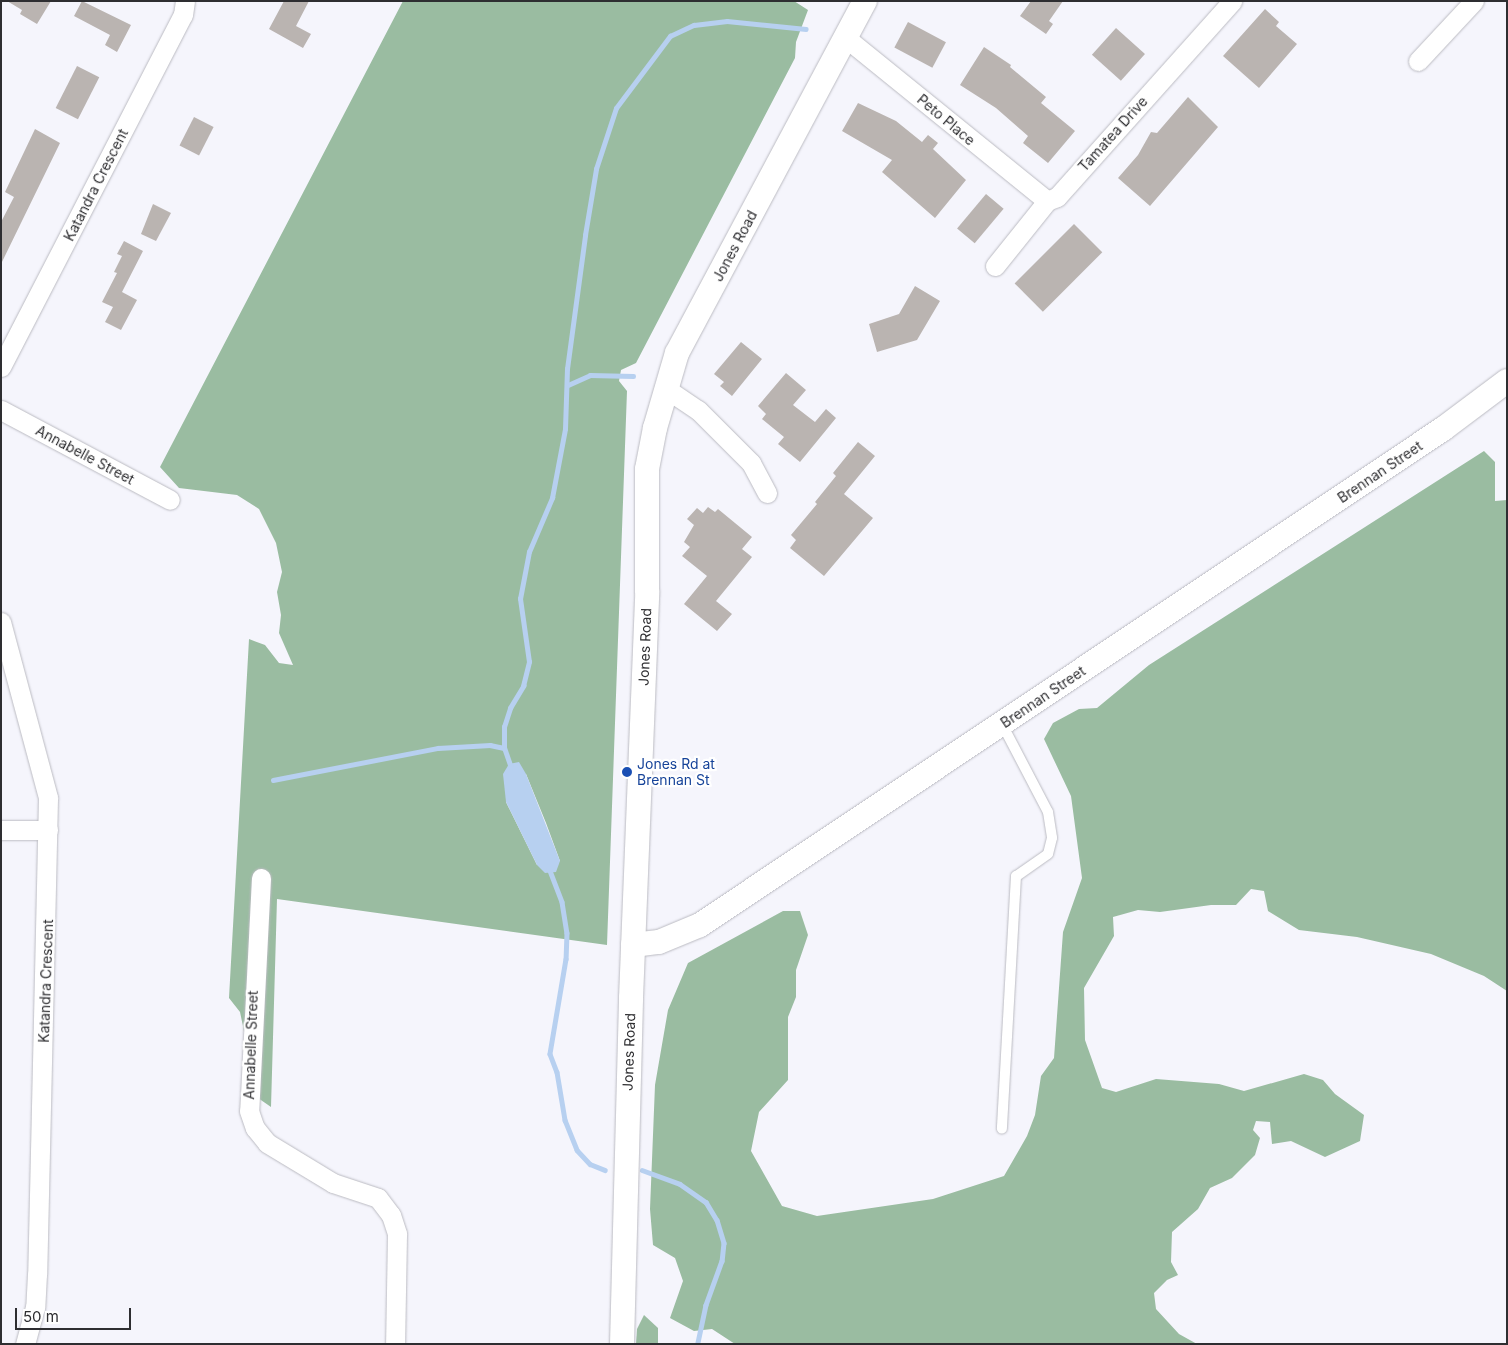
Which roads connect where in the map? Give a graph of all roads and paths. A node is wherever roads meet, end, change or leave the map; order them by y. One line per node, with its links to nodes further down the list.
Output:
1 (185, 1): 9 (street, Katandra Crescent)
2 (865, 1): 5 (street, Jones Road)
3 (1232, 1): 7 (street, Tamatea Drive)
4 (1474, 1): 6 (street)
5 (846, 38): 7 (street, Peto Place); 11 (street, Jones Road)
6 (1418, 61)
7 (1047, 201): 8 (street, Tamatea Drive)
8 (995, 266)
9 (1, 367)
10 (1507, 381): 14 (street, Brennan Street)
11 (665, 388): 15 (street); 22 (street, Jones Road)
12 (1507, 396): 14 (street, Brennan Street)
13 (1, 410): 16 (street, Annabelle Street)
14 (1443, 429): 18 (street, Brennan Street)
15 (767, 493)
16 (170, 500)
17 (1, 622): 20 (street, Katandra Crescent)
18 (1002, 724): 22 (street, Brennan Street); 23 (lane)
19 (1, 830): 20 (street)
20 (48, 830): 24 (street, Katandra Crescent)
21 (261, 878): 25 (street, Annabelle Street)
22 (634, 945): 26 (street, Jones Road)
23 (1002, 1129)
24 (26, 1344)
25 (395, 1344)
26 (622, 1344)

